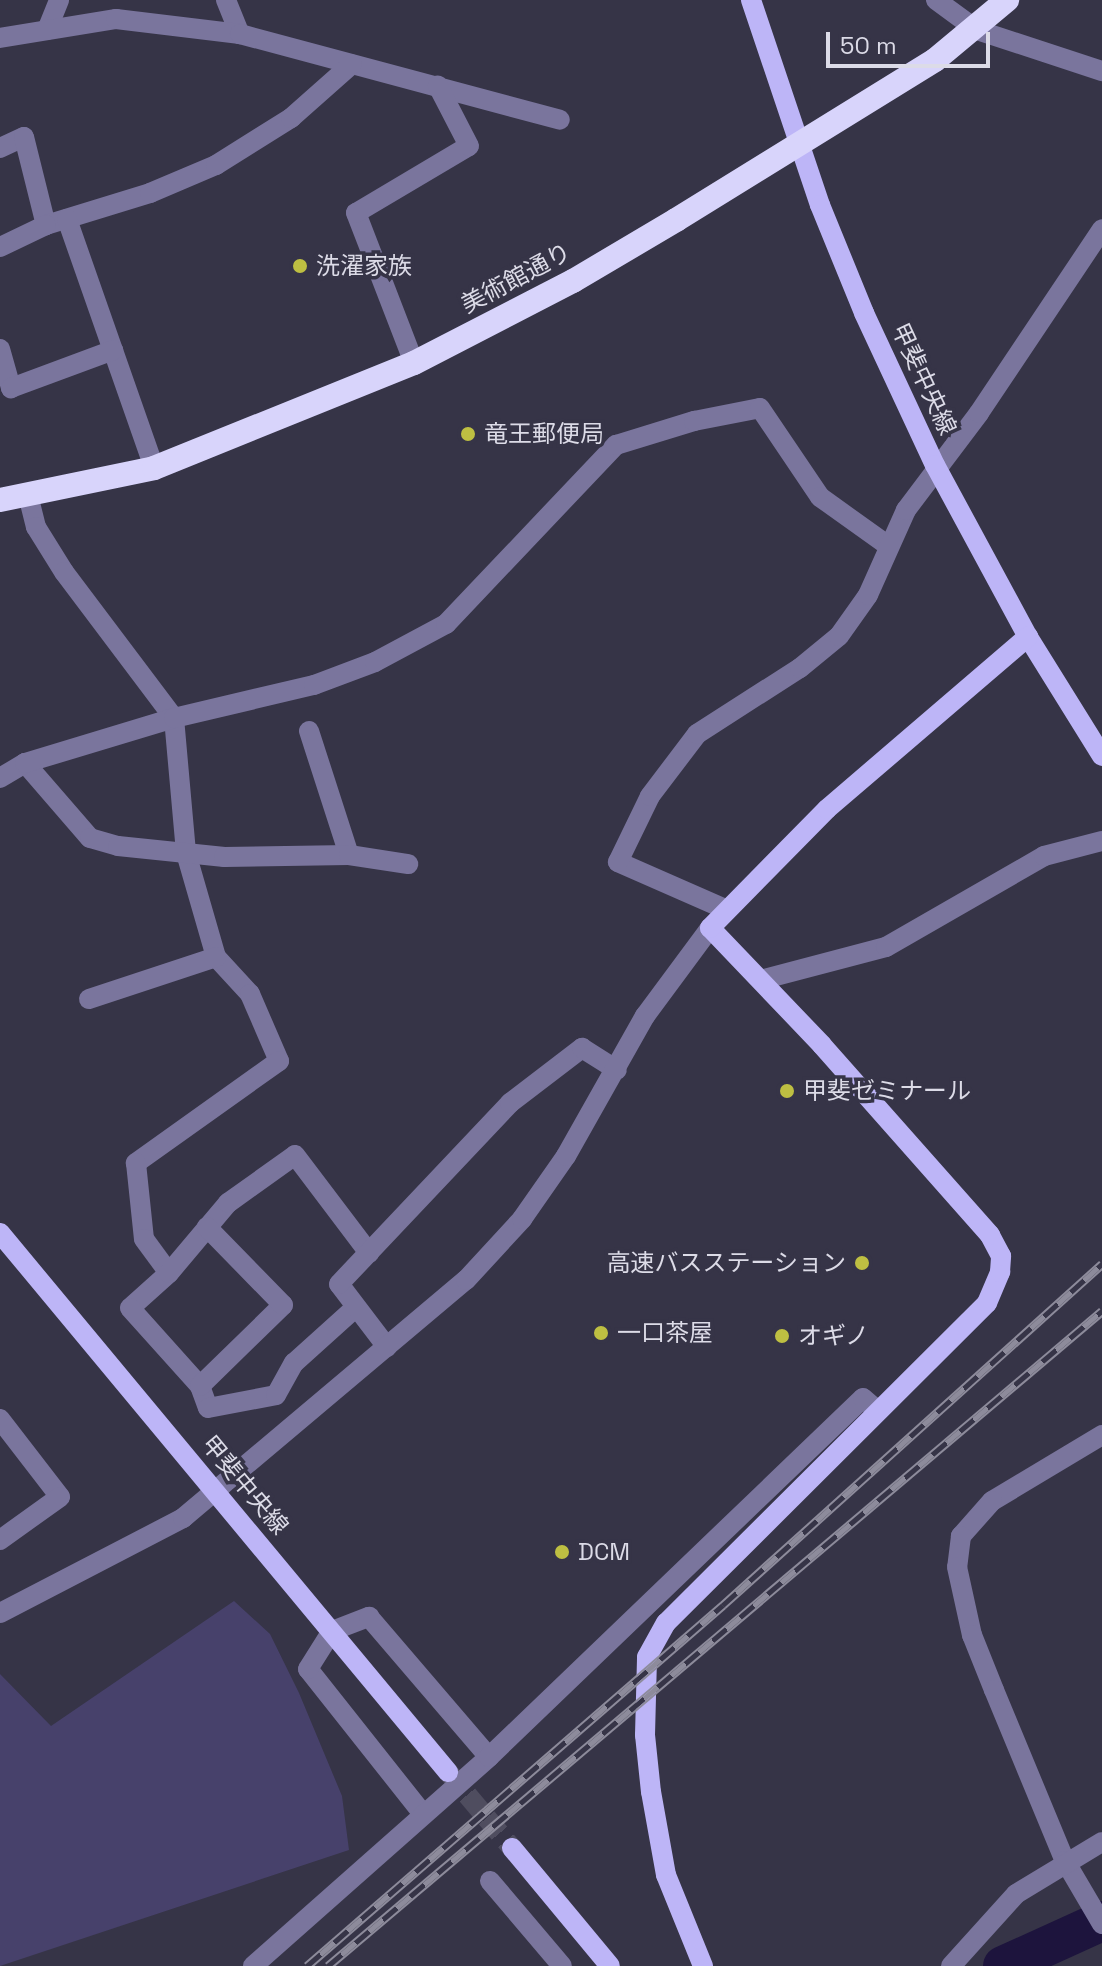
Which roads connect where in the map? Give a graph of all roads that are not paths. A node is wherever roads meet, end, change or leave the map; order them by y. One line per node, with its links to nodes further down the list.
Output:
1 (59, 0): 6 (street)
2 (226, 0): 8 (street)
3 (751, 0): 14 (main road, 甲斐中央線)
4 (936, 0): 7 (street)
5 (1007, 0): 7 (highway, 美術館通り)
6 (47, 30): 8 (street); 9 (street)
7 (977, 30): 11 (street); 14 (highway, 美術館通り)
8 (240, 34): 10 (street)
9 (0, 38)
10 (352, 64): 12 (street); 16 (street)
11 (1101, 68)
12 (438, 86): 13 (street); 22 (street)
13 (560, 120)
14 (798, 142): 22 (highway, 美術館通り); 23 (main road, 甲斐中央線)
15 (0, 148): 17 (street)
16 (67, 219): 17 (street); 21 (street)
17 (46, 225): 19 (street)
18 (1102, 229): 23 (street)
19 (0, 247)
20 (0, 349): 21 (street)
21 (113, 350): 24 (street)
22 (414, 363): 24 (highway, 美術館通り)
23 (935, 465): 27 (street); 28 (main road, 甲斐中央線)
24 (154, 468): 25 (highway, 美術館通り)
25 (28, 495): 26 (highway, 美術館通り); 29 (street)
26 (0, 500)
27 (887, 545): 29 (street); 38 (street)
28 (1028, 637): 31 (main road, 甲斐中央線); 38 (main road)
29 (174, 718): 32 (street); 35 (street)
30 (309, 731): 36 (street)
31 (1102, 756)
32 (25, 763): 33 (street); 35 (street)
33 (0, 778)
34 (1102, 841): 41 (street)
35 (186, 853): 36 (street); 40 (street)
36 (349, 855): 37 (street)
37 (408, 864)
38 (725, 909): 39 (main road)
39 (710, 928): 41 (main road); 43 (street)
40 (216, 957): 42 (street); 47 (street)
41 (764, 979): 51 (main road)
42 (89, 999)
43 (617, 1070): 46 (street); 49 (street)
44 (207, 1227): 46 (street); 47 (street); 50 (street)
45 (0, 1233): 54 (main road, 甲斐中央線)
46 (369, 1253): 48 (street)
47 (169, 1273): 50 (street)
48 (354, 1309): 49 (street); 50 (street)
49 (387, 1347): 54 (street)
50 (200, 1386)
51 (878, 1411): 58 (street); 69 (main road)
52 (0, 1419): 55 (street)
53 (1102, 1435): 63 (street)
54 (215, 1490): 56 (street); 57 (main road, 甲斐中央線)
55 (0, 1540)
56 (0, 1613)
57 (332, 1631): 58 (street); 59 (main road, 甲斐中央線); 60 (street)
58 (484, 1762): 60 (street)
59 (448, 1772)
60 (427, 1811): 66 (street)
61 (1102, 1842): 63 (street)
62 (512, 1848): 68 (main road)
63 (1065, 1861): 65 (street); 70 (street)
64 (490, 1881): 67 (street)
65 (1102, 1924)
66 (253, 1966)
67 (562, 1966)
68 (610, 1966)
69 (703, 1966)
70 (951, 1966)

